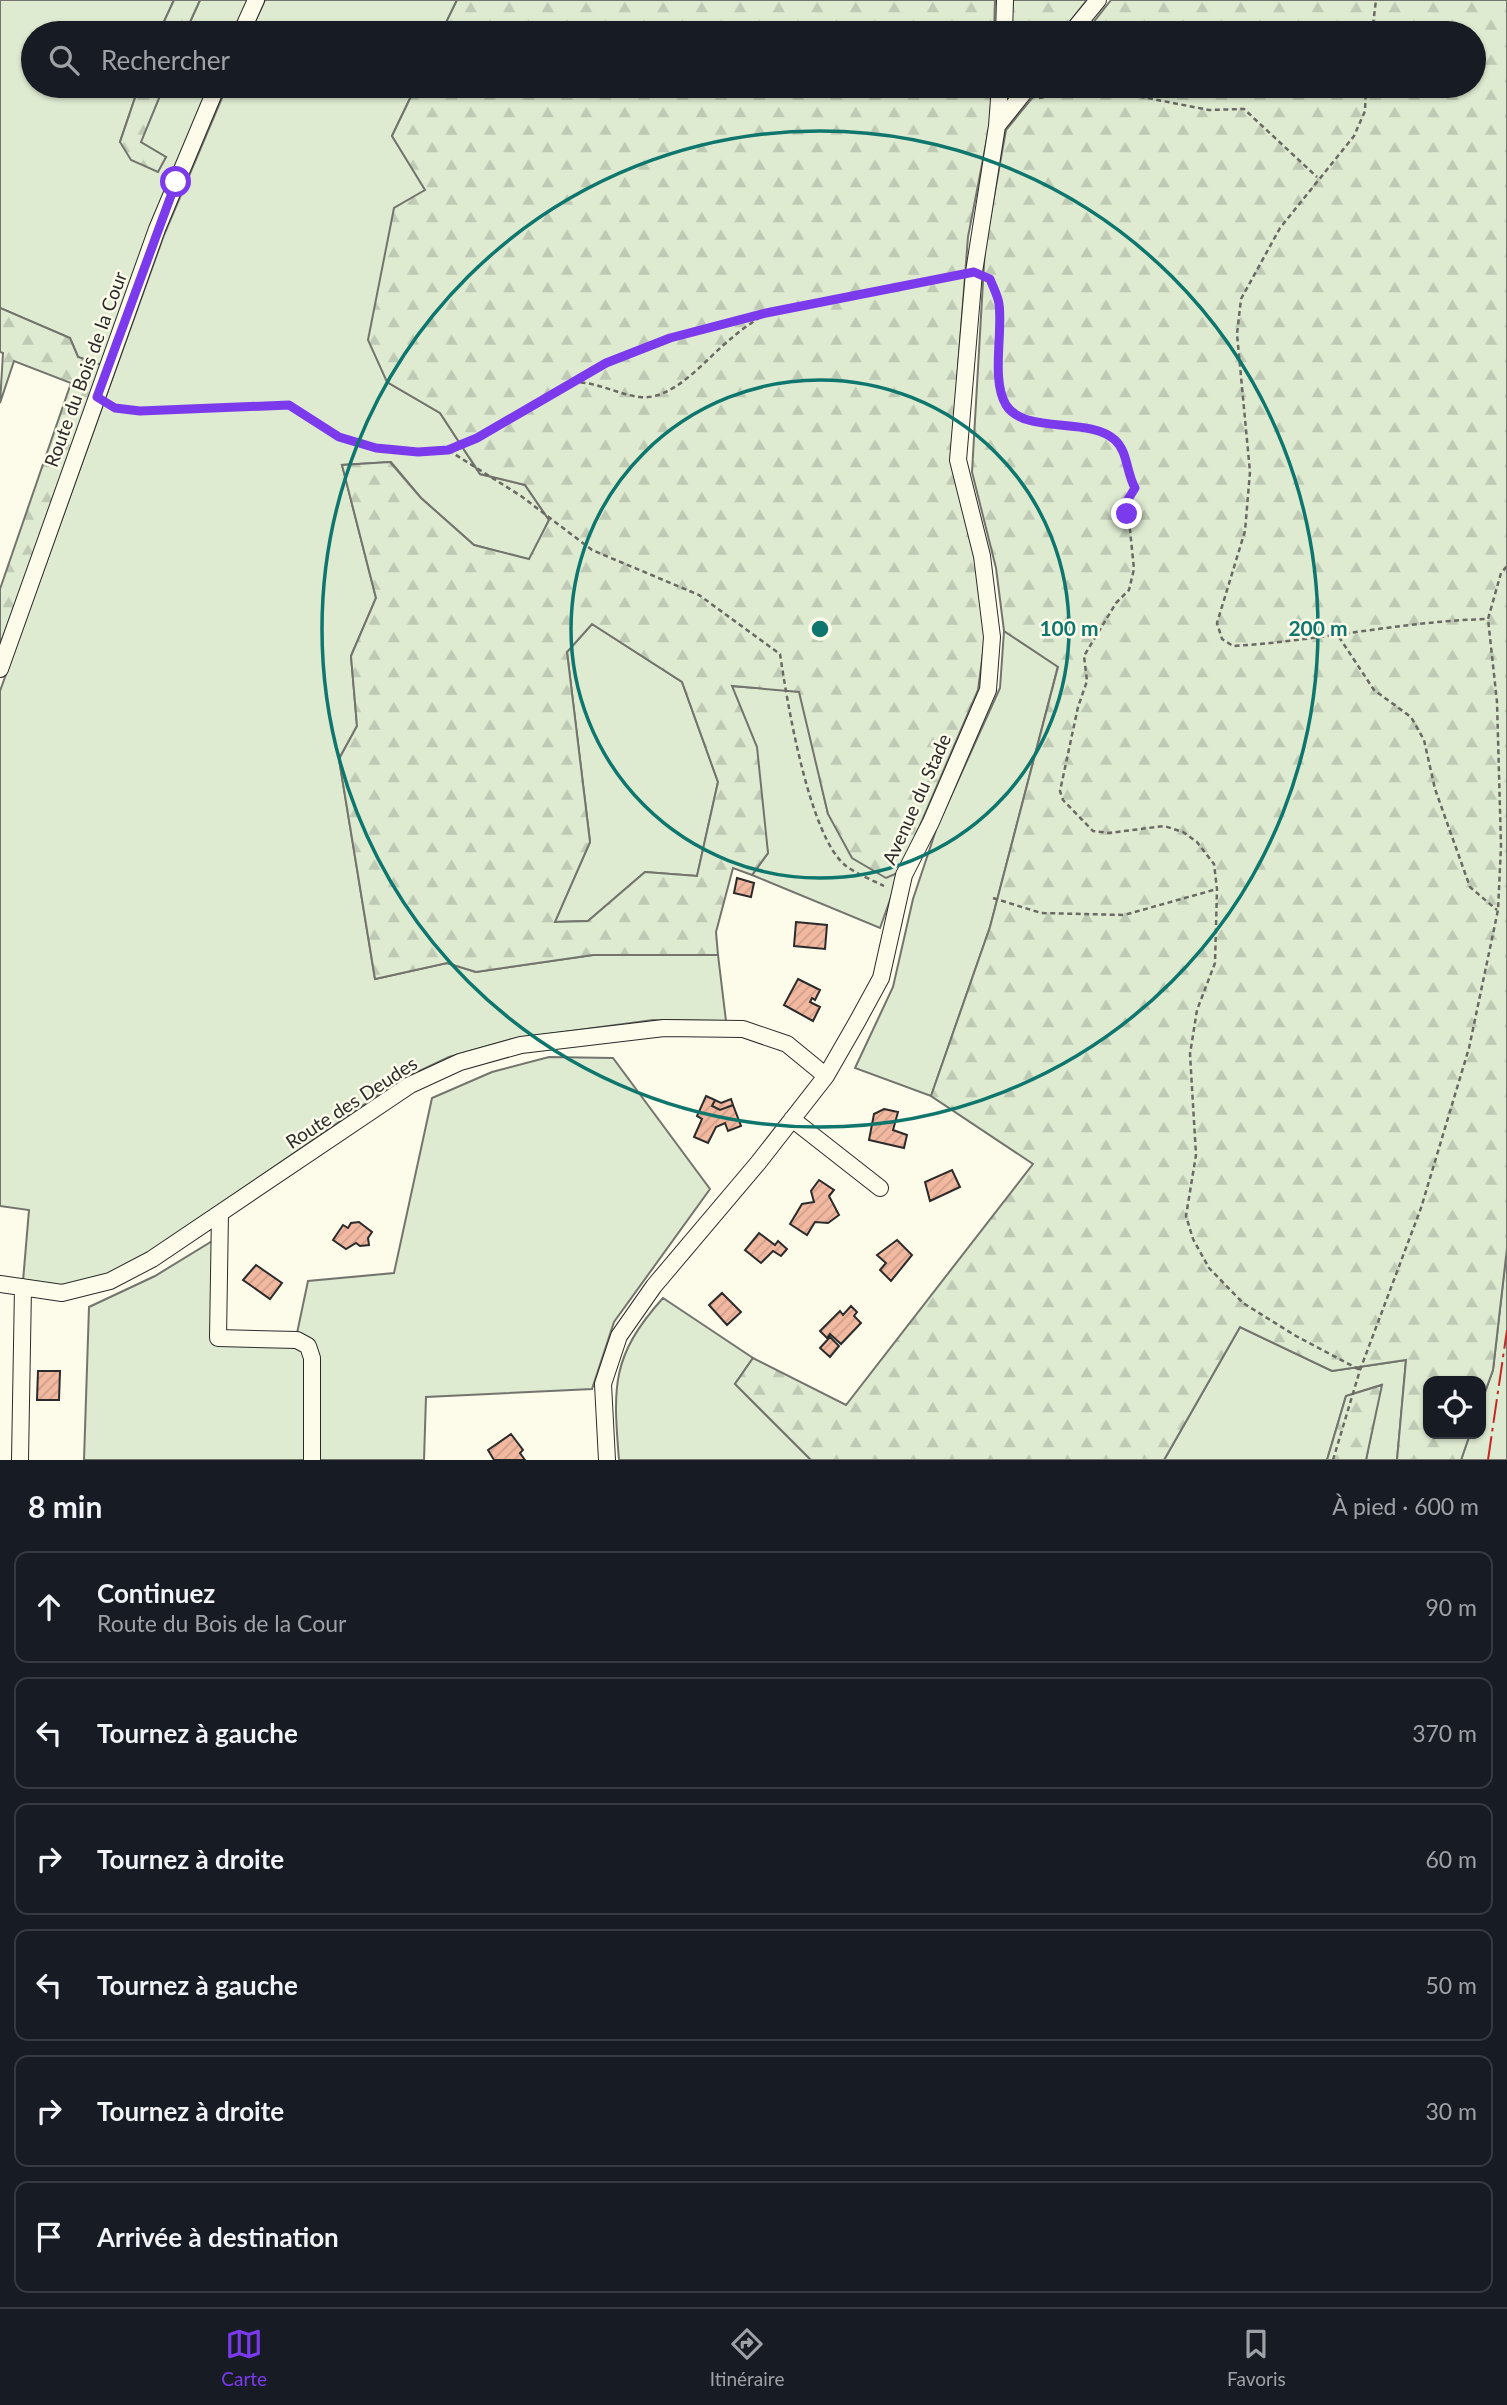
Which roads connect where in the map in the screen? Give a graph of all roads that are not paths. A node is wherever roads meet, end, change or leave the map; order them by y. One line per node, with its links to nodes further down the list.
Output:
1 (256, 0): 4 (street)
2 (1005, 0): 5 (street)
3 (1098, 0): 6 (street)
4 (246, 21)
5 (1004, 21)
6 (1081, 21)
7 (213, 98): 11 (street, Route du Bois de la Cour)
8 (999, 98): 10 (street)
9 (1019, 98): 10 (street, Avenue du Stade)
10 (997, 126): 12 (street, Avenue du Stade)
11 (0, 669)
12 (826, 1076): 13 (street, Avenue du Stade); 15 (street, Route des Deudes)
13 (792, 1119): 14 (street); 20 (street, Avenue du Stade)
14 (880, 1188)
15 (220, 1213): 17 (street, Route des Deudes); 19 (street)
16 (0, 1284): 17 (street, Route des Deudes)
17 (23, 1287): 18 (street)
18 (20, 1460)
19 (312, 1460)
20 (607, 1460)

